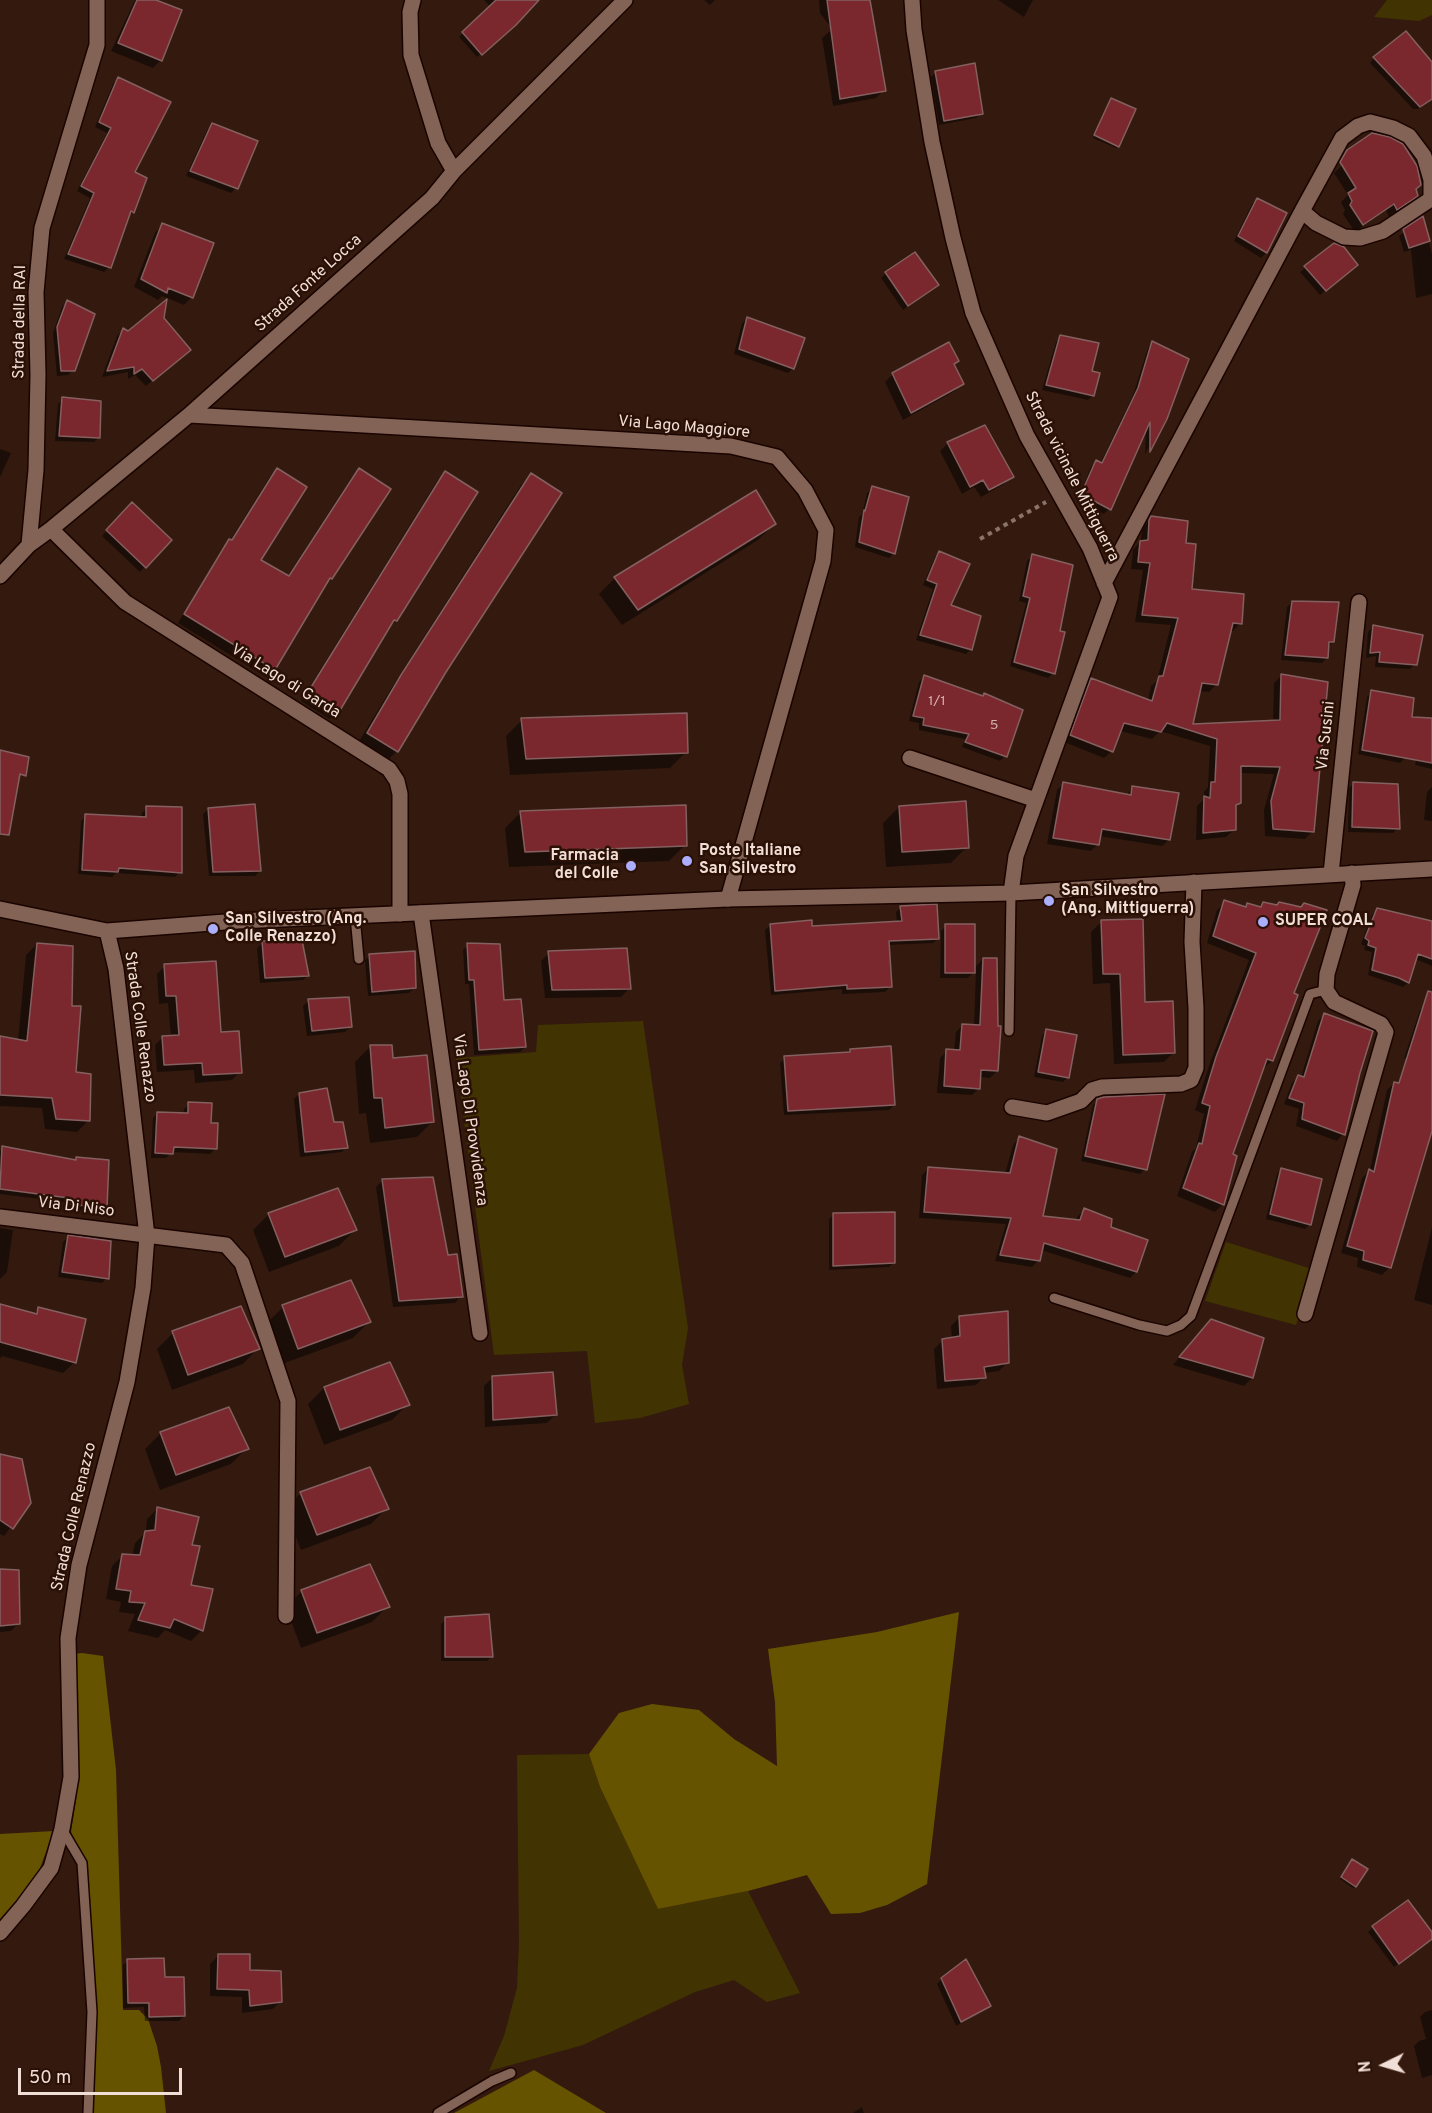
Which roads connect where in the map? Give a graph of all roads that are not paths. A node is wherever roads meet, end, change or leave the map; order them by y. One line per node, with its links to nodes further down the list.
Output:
1 (97, 0): 9 (street, Strada della RAI)
2 (413, 0): 5 (street)
3 (625, 0): 5 (street, Strada Fonte Locca)
4 (912, 0): 11 (street, Strada vicinale Mittiguerra)
5 (454, 171): 7 (street, Strada Fonte Locca)
6 (1302, 211): 6 (street); 11 (street)
7 (189, 415): 8 (street, Strada Fonte Locca); 20 (street, Via Lago Maggiore)
8 (51, 530): 9 (street, Strada Fonte Locca); 23 (street, Via Lago di Garda)
9 (29, 545): 10 (street, Strada Fonte Locca)
10 (0, 576)
11 (1104, 583): 14 (street, Strada vicinale Mittiguerra)
12 (1359, 602): 17 (street, Via Susini)
13 (910, 758): 14 (street)
14 (1036, 800): 19 (street, Strada vicinale Mittiguerra)
15 (1432, 869): 16 (street)
16 (1352, 873): 17 (street); 27 (street)
17 (1331, 874): 18 (street)
18 (1194, 882): 19 (street); 29 (street)
19 (1011, 893): 20 (street); 28 (lane)
20 (728, 899): 22 (street)
21 (0, 909): 25 (street)
22 (421, 913): 23 (street); 34 (street, Via Lago Di Provvidenza)
23 (400, 914): 24 (street)
24 (355, 916): 25 (street); 26 (lane)
25 (107, 931): 31 (street, Strada Colle Renazzo)
26 (359, 959)
27 (1326, 990): 32 (lane); 33 (street)
28 (1009, 1031)
29 (1012, 1107)
30 (0, 1217): 31 (street, Via Di Niso)
31 (147, 1236): 35 (street); 36 (street, Strada Colle Renazzo)
32 (1054, 1298)
33 (1305, 1314)
34 (480, 1333)
35 (286, 1616)
36 (62, 1829): 37 (street, Strada Colle Renazzo); 39 (lane)
37 (0, 1933)
38 (511, 2073): 40 (lane)
39 (88, 2113)
40 (438, 2113)

